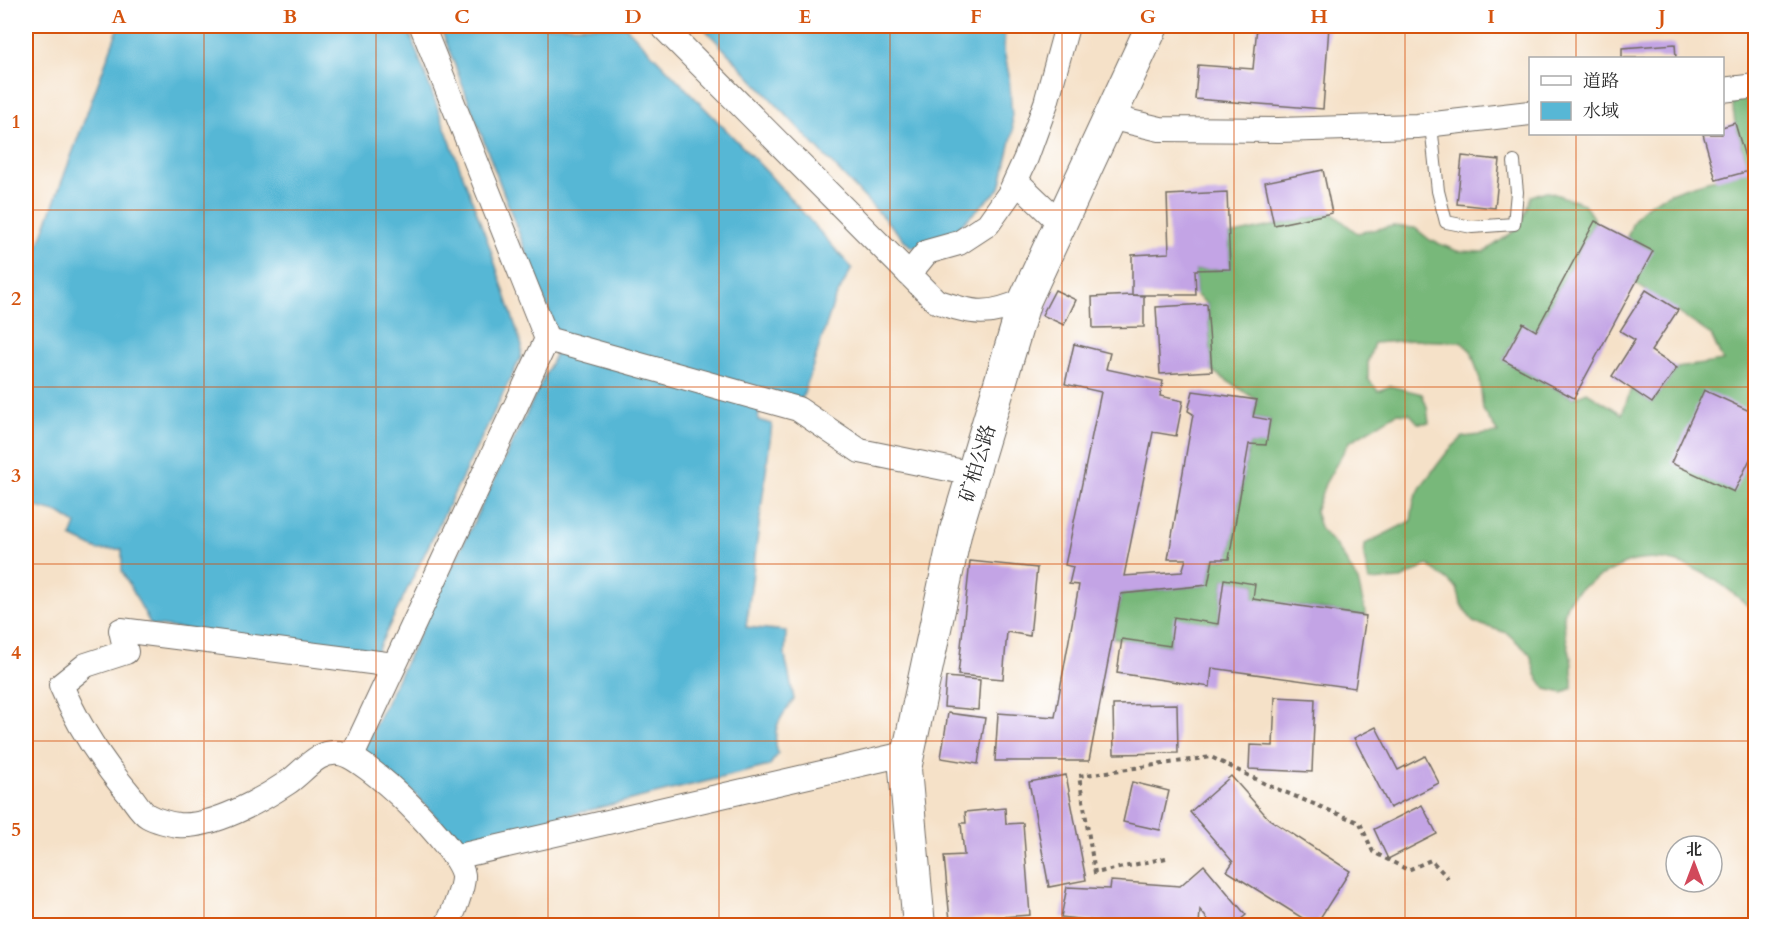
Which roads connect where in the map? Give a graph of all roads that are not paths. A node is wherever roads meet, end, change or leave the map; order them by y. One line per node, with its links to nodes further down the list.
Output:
1 (422, 26): 15 (street)
2 (662, 26): 13 (street)
3 (1067, 26): 11 (street)
4 (1152, 26): 8 (street, 矿柏公路)
5 (1755, 86): 6 (street)
6 (1724, 90)
7 (1529, 114): 9 (street)
8 (1109, 117): 9 (street); 12 (street, 矿柏公路)
9 (1431, 125): 10 (lane)
10 (1514, 162)
11 (1016, 181): 12 (street); 13 (street)
12 (1060, 223): 14 (street, 矿柏公路)
13 (909, 273): 14 (street)
14 (1025, 300): 16 (street, 矿柏公路)
15 (547, 339): 16 (street); 17 (street)
16 (973, 474): 18 (street, 矿柏公路)
17 (394, 665): 19 (street); 19 (street)
18 (909, 753): 20 (street); 22 (street, 矿柏公路)
19 (352, 756): 20 (street)
20 (455, 857): 21 (street)
21 (446, 926)
22 (919, 926)

